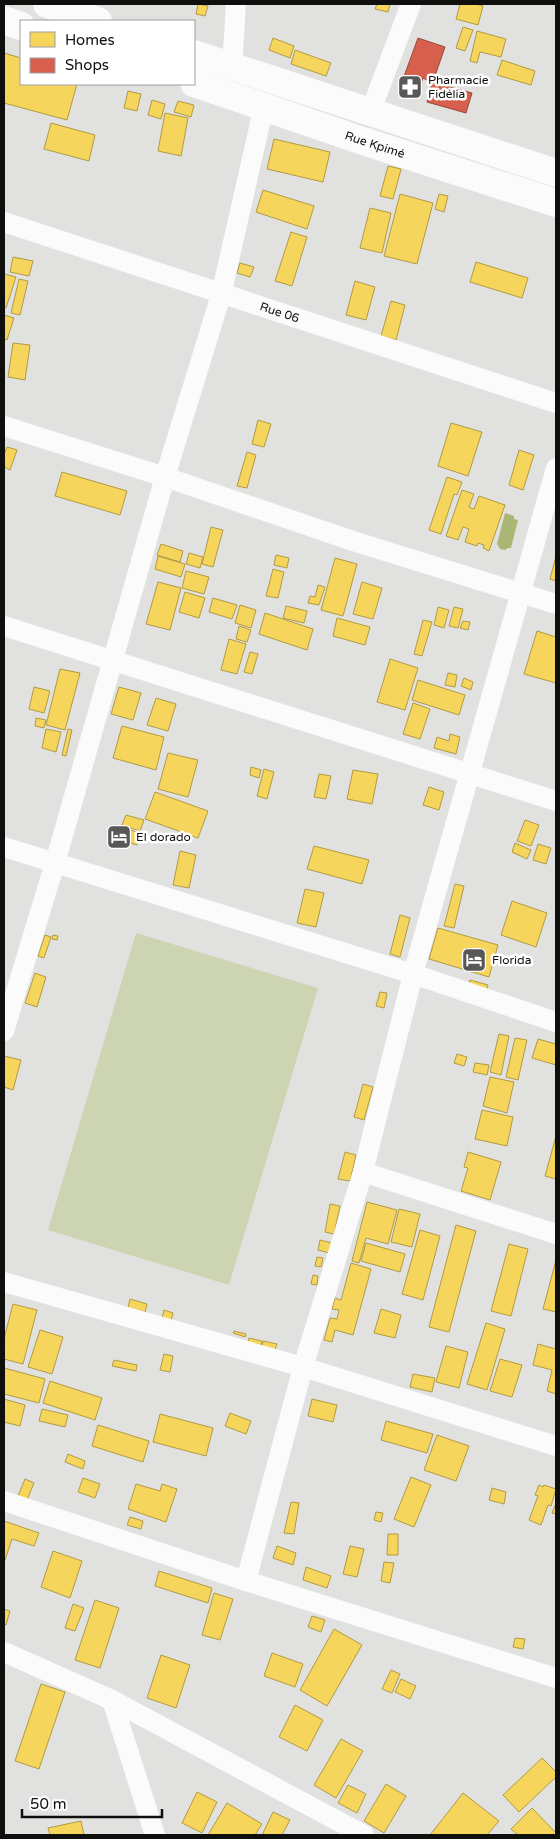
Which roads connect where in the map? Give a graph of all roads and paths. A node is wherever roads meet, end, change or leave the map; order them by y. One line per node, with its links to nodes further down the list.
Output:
1 (47, 4): 5 (main road)
2 (236, 4): 8 (street)
3 (411, 4): 11 (street)
4 (4, 20): 6 (main road)
5 (95, 20)
6 (20, 26)
7 (195, 54): 8 (main road)
8 (232, 67): 11 (main road)
9 (195, 83): 10 (main road, Rue Kpimé)
10 (264, 106): 13 (main road, Rue Kpimé); 15 (street)
11 (370, 113): 12 (main road)
12 (556, 173)
13 (556, 203)
14 (4, 222): 15 (street, Rue 06)
15 (221, 294): 16 (street, Rue 06); 19 (street)
16 (556, 403)
17 (4, 426): 19 (street)
18 (556, 468): 20 (street)
19 (165, 477): 20 (street); 23 (street)
20 (520, 592): 21 (street); 24 (street)
21 (556, 604)
22 (4, 626): 23 (street)
23 (112, 659): 24 (street); 27 (street)
24 (470, 773): 25 (street); 28 (street)
25 (556, 801)
26 (4, 847): 27 (street)
27 (54, 863): 28 (street); 30 (street)
28 (413, 974): 29 (street); 31 (street)
29 (556, 1019)
30 (4, 1031)
31 (363, 1172): 32 (street); 34 (street)
32 (556, 1234)
33 (4, 1282): 34 (street)
34 (303, 1367): 35 (street); 37 (street)
35 (556, 1446)
36 (4, 1501): 37 (street)
37 (246, 1581): 39 (street)
38 (4, 1652): 40 (street)
39 (556, 1678)
40 (112, 1700): 41 (street); 42 (street)
41 (155, 1835)
42 (364, 1835)

